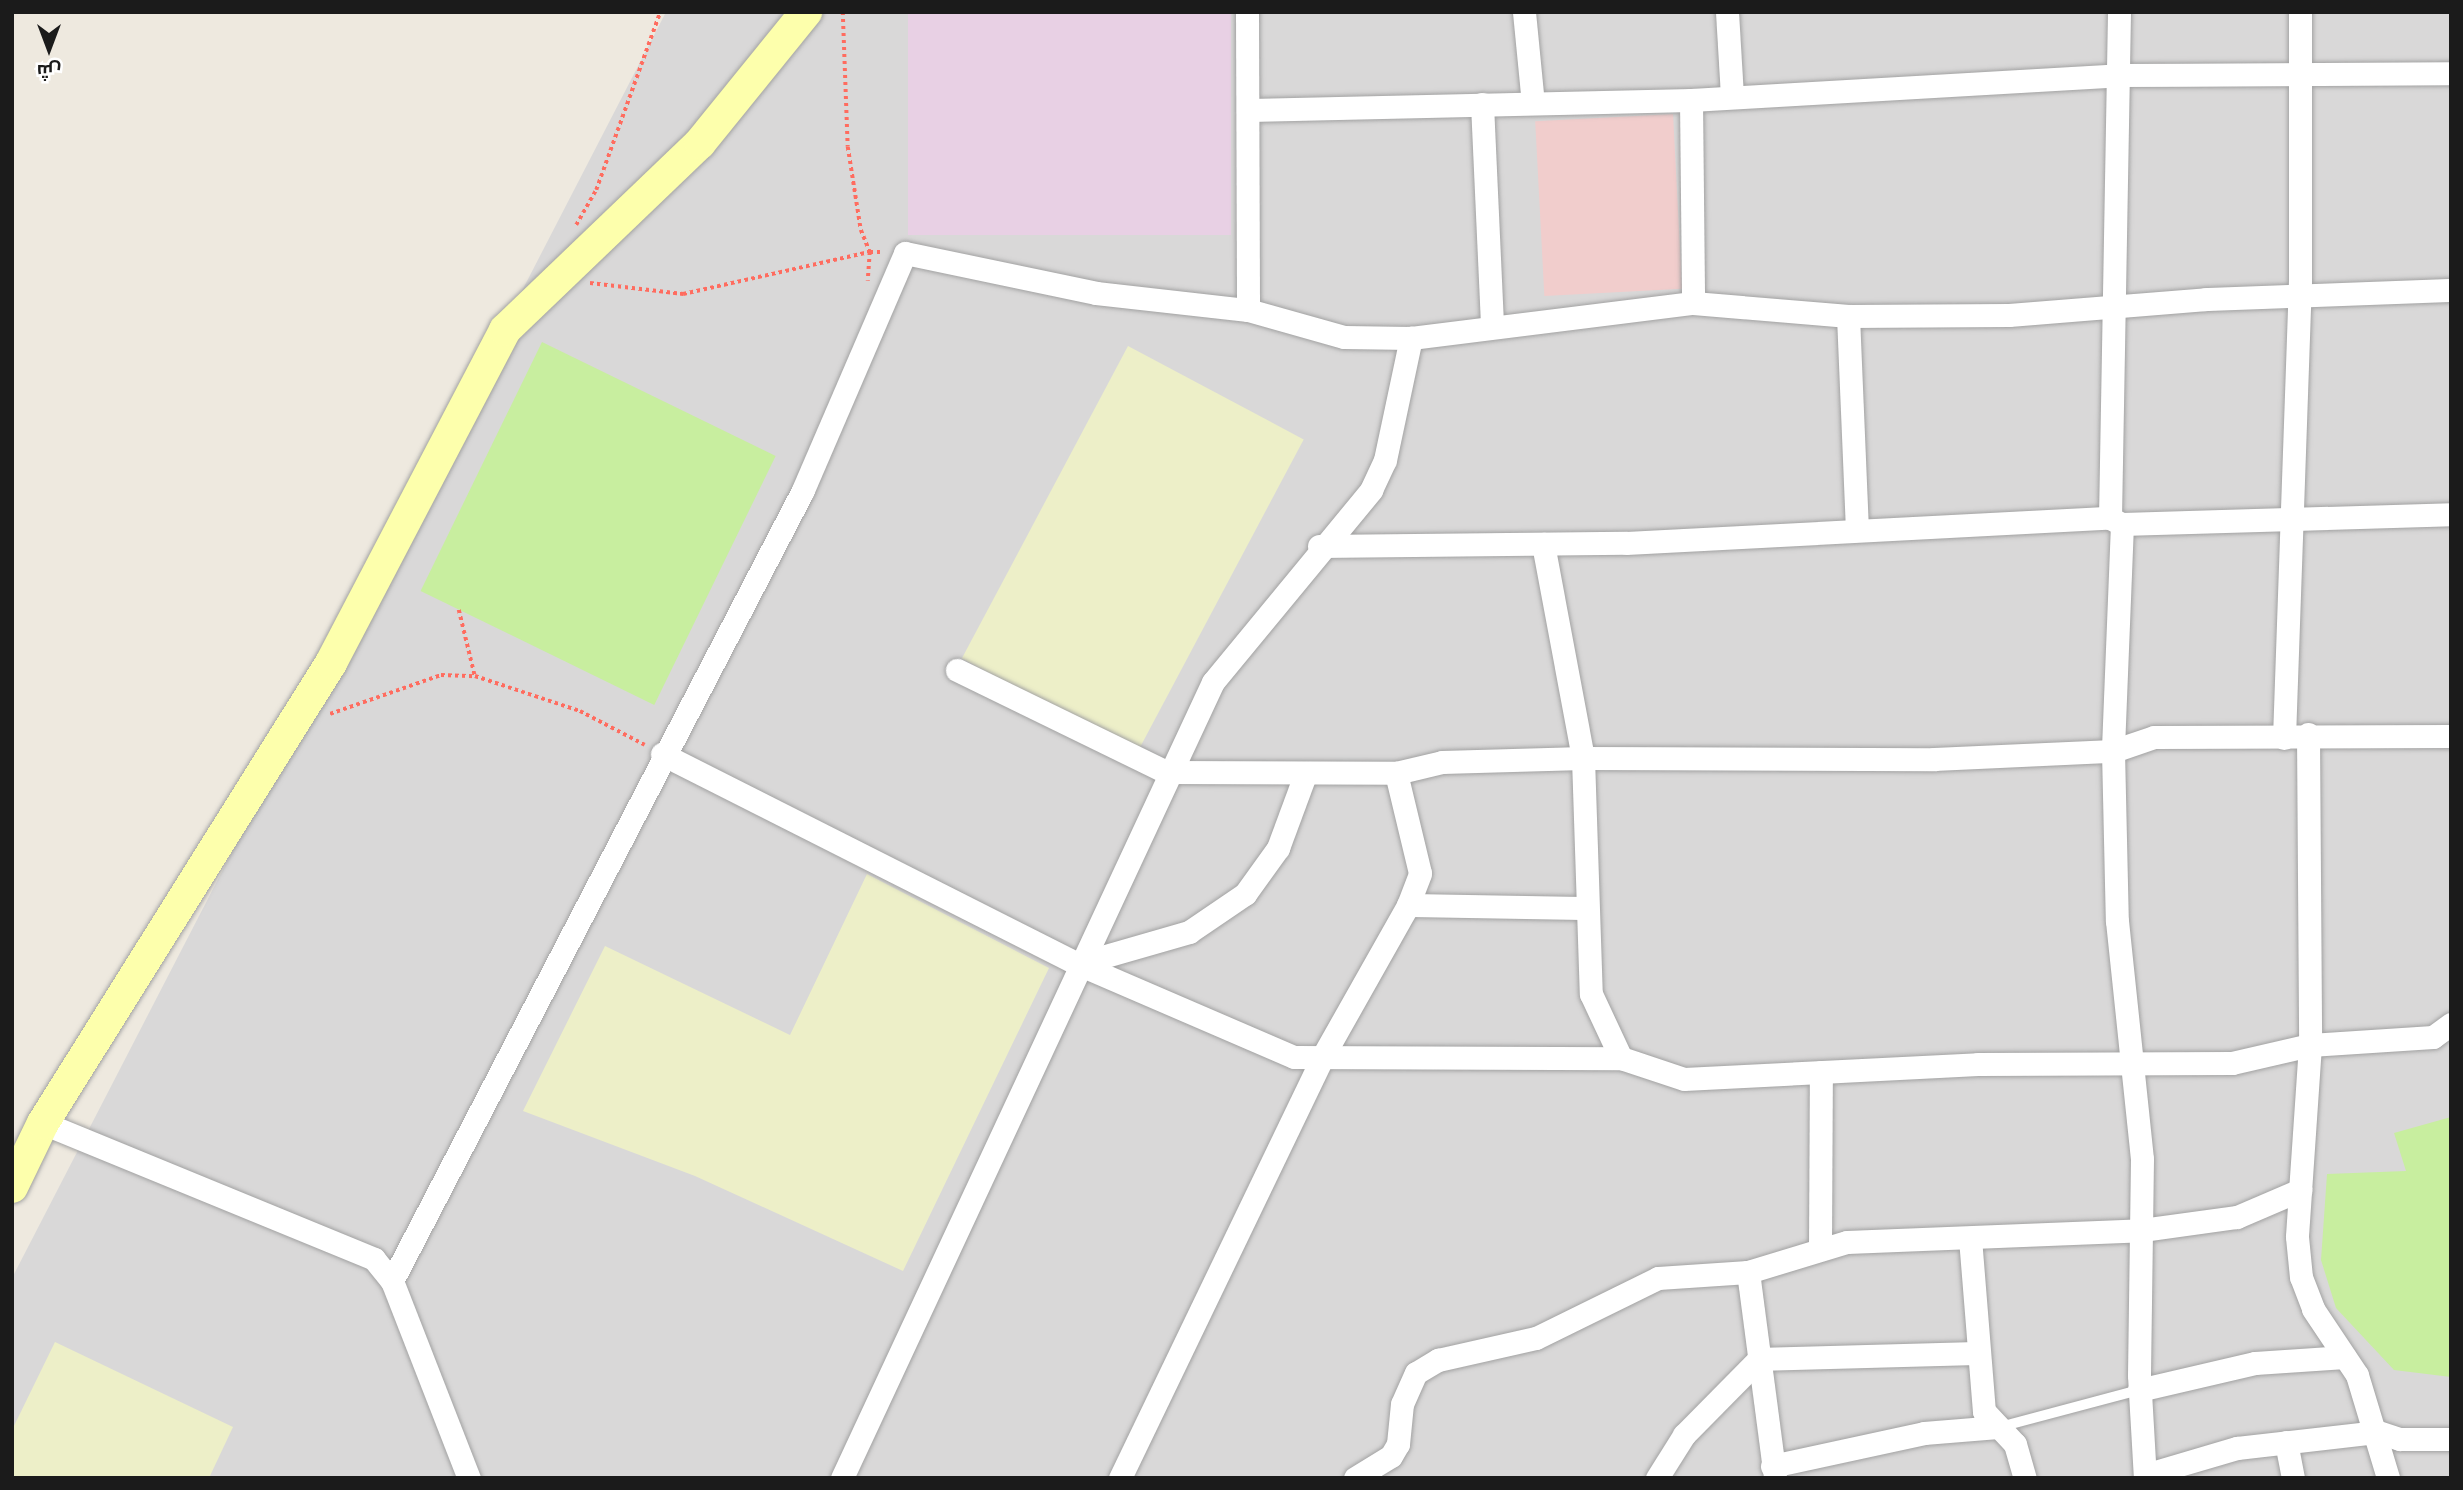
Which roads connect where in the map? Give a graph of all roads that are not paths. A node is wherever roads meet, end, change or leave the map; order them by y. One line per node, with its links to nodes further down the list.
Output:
1 (806, 12): 48 (street)
2 (1247, 12): 14 (street)
3 (1524, 12): 12 (street)
4 (1727, 12): 10 (street)
5 (2119, 12): 9 (street)
6 (2300, 12): 7 (street)
7 (2302, 71): 8 (street); 9 (street); 16 (street)
8 (2451, 72)
9 (2119, 75): 10 (street); 18 (street)
10 (1732, 95): 11 (street)
11 (1690, 100): 12 (street); 17 (street)
12 (1533, 103): 13 (street)
13 (1482, 104): 14 (street); 21 (street)
14 (1250, 110): 19 (street)
15 (2451, 290): 16 (street)
16 (2298, 300): 18 (street); 24 (street)
17 (1693, 303): 20 (street); 21 (street)
18 (2113, 306): 20 (street); 25 (street)
19 (1248, 310): 22 (street); 34 (street)
20 (1848, 316): 26 (street)
21 (1492, 327): 22 (street)
22 (1411, 338): 28 (street)
23 (2451, 514): 24 (street)
24 (2289, 516): 25 (street); 32 (street)
25 (2116, 521): 26 (street); 33 (street)
26 (1857, 530): 27 (street)
27 (1543, 544): 28 (street); 35 (street)
28 (1319, 546): 36 (street)
29 (957, 670): 36 (street)
30 (2308, 734): 31 (street); 32 (street); 43 (street)
31 (2451, 736)
32 (2284, 737): 33 (street)
33 (2113, 751): 35 (street); 46 (street)
34 (662, 754): 41 (street); 55 (street)
35 (1583, 758): 37 (street); 40 (street)
36 (1166, 772): 38 (street); 41 (street)
37 (1396, 773): 38 (street); 39 (street)
38 (1305, 775): 41 (street)
39 (1408, 905): 40 (street); 44 (street)
40 (1585, 908): 45 (street)
41 (1077, 964): 44 (street); 67 (street)
42 (2451, 1024): 43 (street)
43 (2310, 1045): 46 (street); 50 (street)
44 (1323, 1056): 45 (street); 68 (street)
45 (1621, 1058): 47 (street)
46 (2133, 1063): 47 (street); 51 (street)
47 (1821, 1072): 53 (street)
48 (43, 1123): 49 (street); 55 (street)
49 (12, 1187)
50 (2300, 1190): 51 (street); 57 (street)
51 (2142, 1230): 52 (street); 59 (street)
52 (1970, 1238): 53 (street); 56 (street)
53 (1820, 1247): 54 (street)
54 (1748, 1272): 58 (street); 69 (street)
55 (391, 1281): 66 (street)
56 (1974, 1353): 58 (street); 60 (street)
57 (2345, 1357): 59 (street); 61 (street)
58 (1759, 1359): 64 (street); 70 (street)
59 (2140, 1390): 60 (lane); 65 (street)
60 (1998, 1427): 64 (street); 71 (street)
61 (2378, 1432): 62 (street); 63 (street); 73 (street)
62 (2286, 1442): 65 (street); 72 (street)
63 (2450, 1443)
64 (1773, 1472)
65 (2145, 1476)
66 (469, 1478)
67 (842, 1478)
68 (1120, 1478)
69 (1355, 1478)
70 (1657, 1478)
71 (2025, 1478)
72 (2293, 1478)
73 (2388, 1478)

